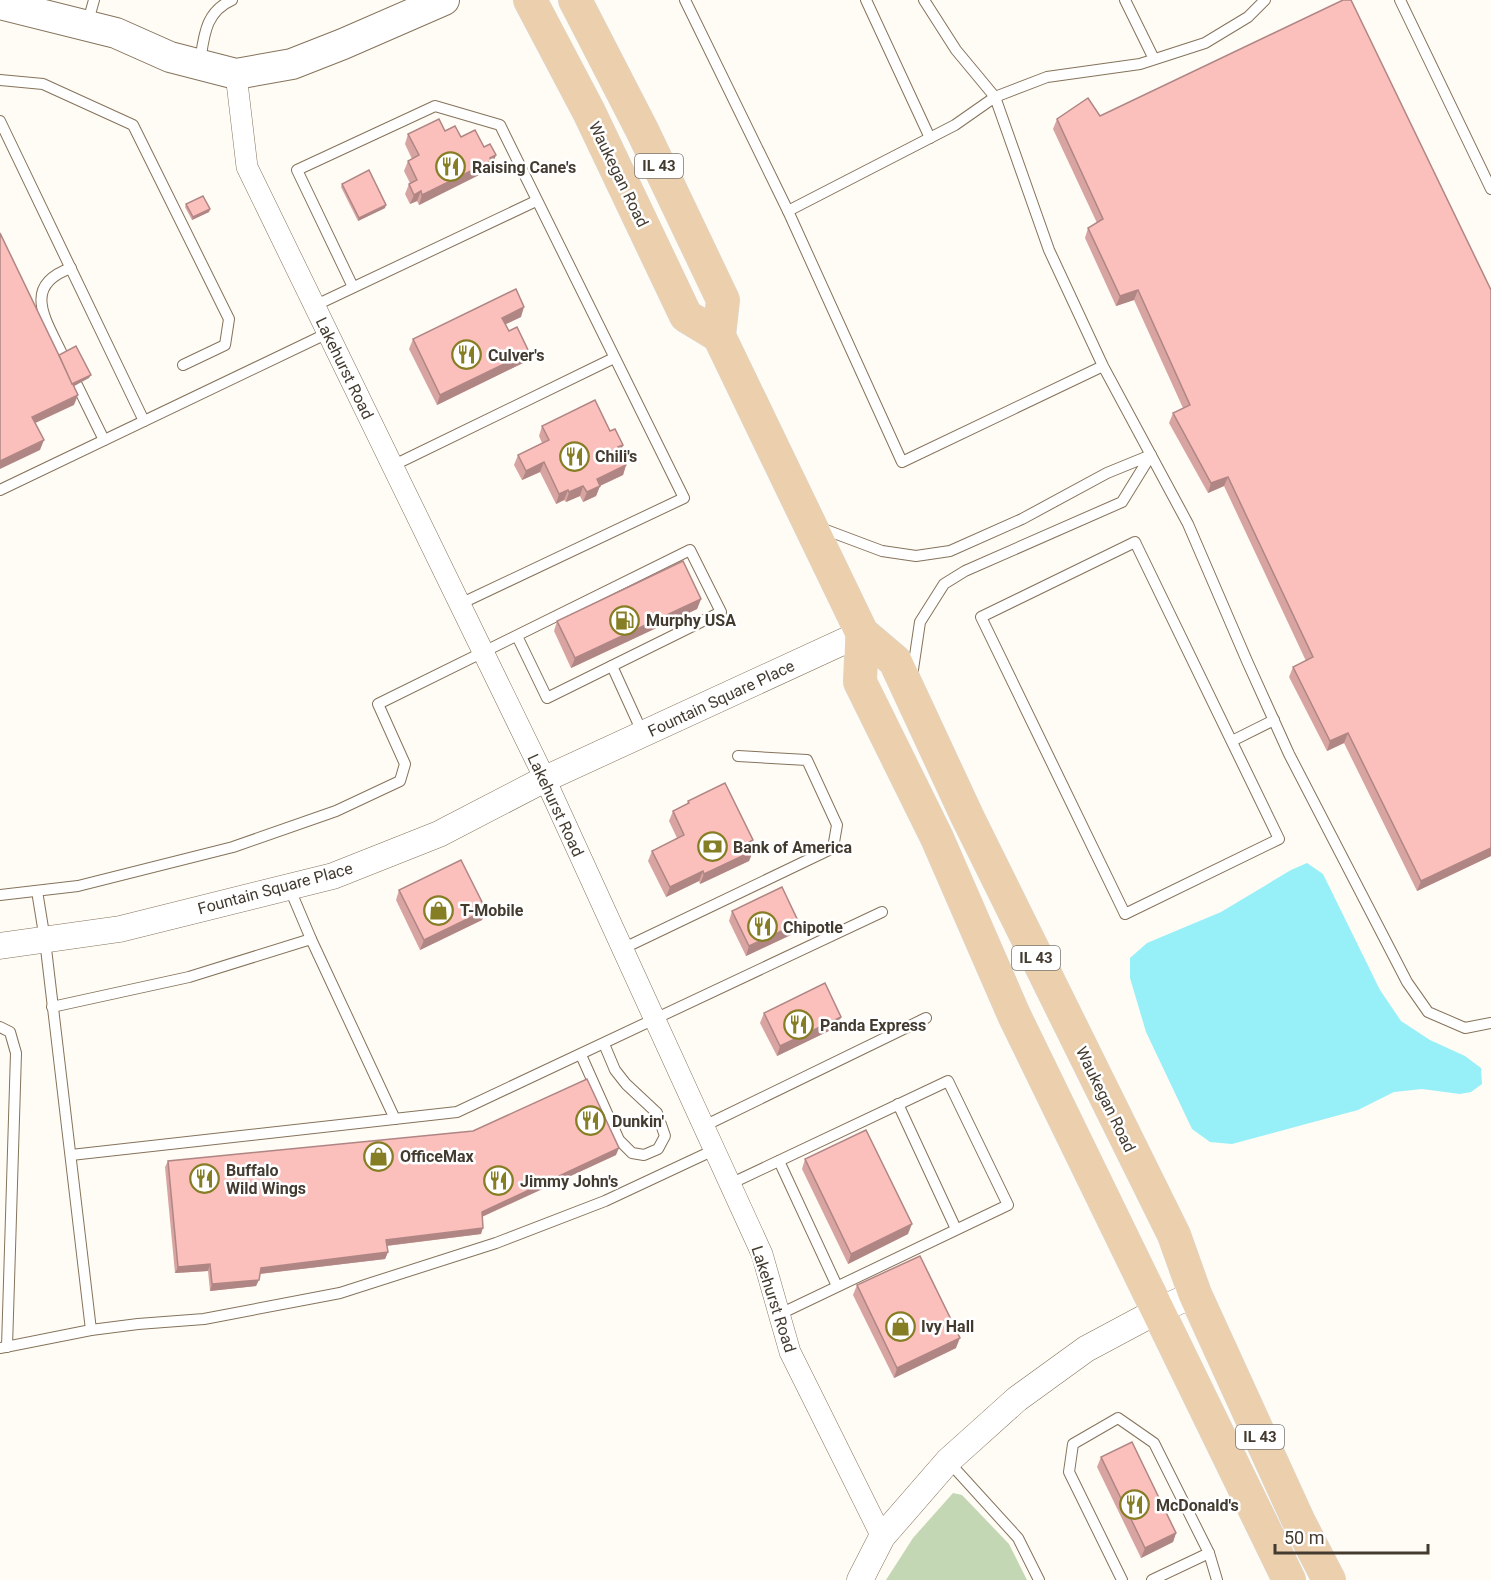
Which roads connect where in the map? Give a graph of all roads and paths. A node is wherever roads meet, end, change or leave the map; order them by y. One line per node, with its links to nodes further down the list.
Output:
1 (232, 0): 14 (lane)
2 (444, 0): 15 (main road)
3 (530, 0): 27 (main road, Waukegan Road)
4 (685, 0): 22 (lane)
5 (866, 0): 19 (lane)
6 (924, 0): 17 (lane)
7 (1125, 0): 13 (lane)
8 (1265, 0): 13 (lane)
9 (1400, 0): 20 (lane)
10 (0, 4): 12 (main road)
11 (587, 9): 27 (main road, IL 43)
12 (90, 13): 14 (main road)
13 (1154, 59): 17 (lane)
14 (200, 65): 15 (main road)
15 (236, 74): 25 (street, Lakehurst Road)
16 (0, 80): 30 (lane)
17 (995, 97): 19 (lane); 31 (lane)
18 (0, 121): 23 (lane)
19 (930, 138): 22 (lane)
20 (1491, 189)
21 (536, 201): 24 (lane); 24 (lane); 29 (lane)
22 (788, 211): 31 (lane)
23 (71, 268): 28 (lane); 33 (lane)
24 (353, 287): 25 (lane)
25 (314, 306): 26 (street, Lakehurst Road)
26 (328, 333): 33 (lane); 36 (street, Lakehurst Road)
27 (719, 336): 38 (main road, Waukegan Road / IL 43)
28 (63, 356)
29 (614, 358): 36 (lane); 39 (lane)
30 (183, 365)
31 (1103, 366): 35 (lane)
32 (77, 385): 34 (lane)
33 (144, 421): 34 (lane)
34 (104, 440): 37 (lane)
35 (1151, 455): 38 (lane); 44 (lane); 45 (lane)
36 (392, 466): 39 (street, Lakehurst Road)
37 (0, 490)
38 (808, 523): 40 (main road, Waukegan Road / IL 43)
39 (460, 604): 42 (street, Lakehurst Road)
40 (862, 633): 44 (main road, Waukegan Road / IL 43); 46 (street, Fountain Square Place); 75 (main road, Waukegan Road / IL 43)
41 (517, 636): 42 (lane); 43 (lane); 43 (lane)
42 (483, 653): 49 (street, Lakehurst Road); 51 (lane)
43 (612, 666): 46 (lane)
44 (910, 691): 74 (main road, Waukegan Road / IL 43)
45 (1274, 720): 47 (lane); 61 (lane)
46 (643, 734): 49 (street, Fountain Square Place)
47 (1232, 741): 47 (lane)
48 (738, 756): 57 (lane)
49 (545, 779): 50 (street, Fountain Square Place); 57 (street, Lakehurst Road)
50 (289, 886): 54 (lane); 55 (street, Fountain Square Place)
51 (37, 891): 52 (lane); 55 (lane)
52 (0, 895)
53 (882, 912): 60 (lane)
54 (311, 939): 58 (lane); 66 (lane)
55 (45, 940): 56 (street, Fountain Square Place); 58 (lane)
56 (0, 946)
57 (622, 949): 60 (street, Lakehurst Road)
58 (52, 1006): 69 (lane)
59 (926, 1018): 67 (lane)
60 (654, 1019): 63 (lane); 67 (street, Lakehurst Road)
61 (1491, 1023)
62 (0, 1027): 78 (lane)
63 (604, 1044): 64 (lane); 64 (lane)
64 (581, 1055): 66 (lane)
65 (898, 1104): 70 (lane); 72 (lane); 72 (lane)
66 (395, 1119): 69 (lane)
67 (702, 1127): 68 (street, Lakehurst Road)
68 (714, 1150): 71 (street, Lakehurst Road); 77 (lane)
69 (71, 1155): 77 (lane)
70 (779, 1161): 71 (lane); 73 (lane)
71 (730, 1184): 76 (street, Lakehurst Road)
72 (957, 1229): 73 (lane)
73 (837, 1286): 76 (lane)
74 (1195, 1294): 75 (street); 88 (main road, Waukegan Road / IL 43)
75 (1158, 1310): 79 (street); 87 (main road, Waukegan Road / IL 43)
76 (780, 1314): 80 (street, Lakehurst Road)
77 (91, 1330): 78 (lane)
78 (4, 1348)
79 (948, 1461): 80 (street); 83 (lane)
80 (882, 1537): 82 (street)
81 (1209, 1553): 84 (lane); 85 (lane); 86 (lane)
82 (860, 1580)
83 (1039, 1580)
84 (1122, 1580)
85 (1152, 1580)
86 (1217, 1580)
87 (1289, 1580)
88 (1329, 1580)

